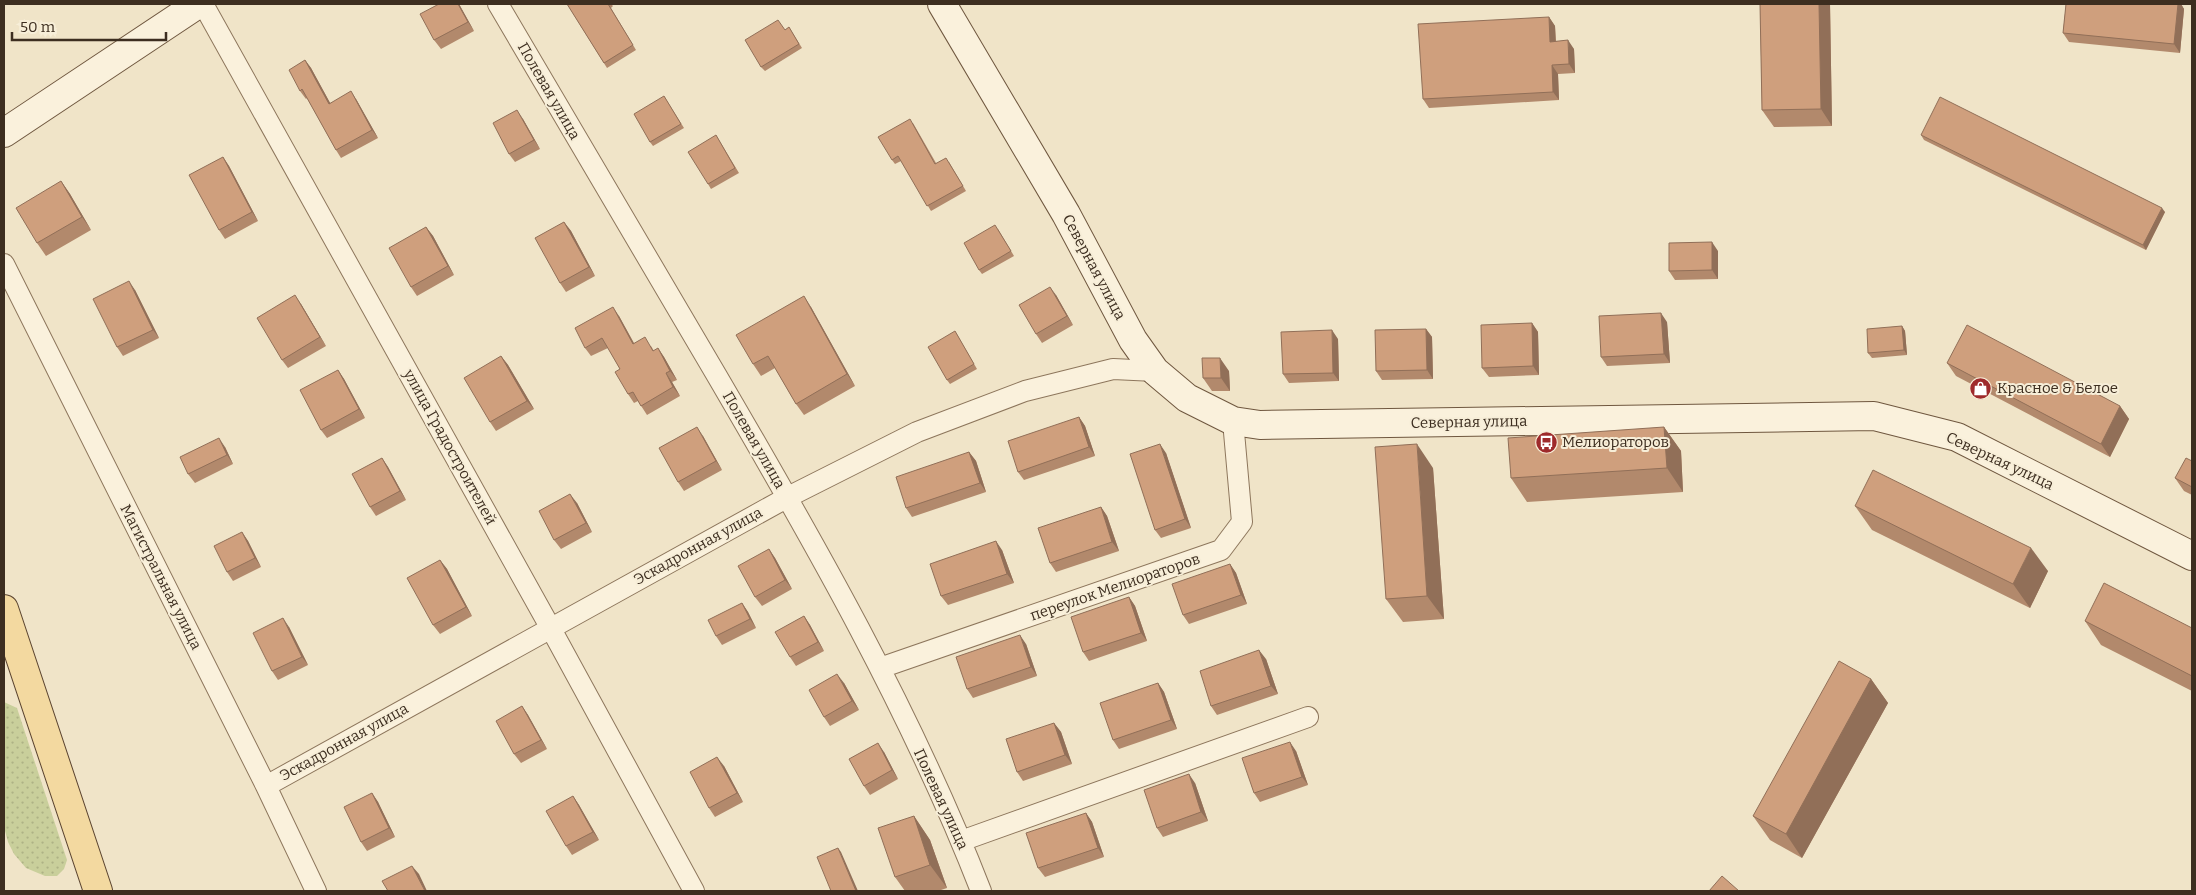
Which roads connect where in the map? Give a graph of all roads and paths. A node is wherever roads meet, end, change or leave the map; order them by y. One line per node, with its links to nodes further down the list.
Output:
1 (198, 4): 5 (street)
2 (203, 4): 12 (street, улица Градостроителей)
3 (498, 4): 9 (street, Полевая улица)
4 (942, 4): 7 (street, Северная улица)
5 (4, 133)
6 (4, 264): 15 (street, Магистральная улица)
7 (1155, 371): 8 (street, Северная улица); 9 (street, Эскадронная улица)
8 (1233, 421): 10 (street, Северная улица); 13 (street, переулок Мелиораторов)
9 (788, 497): 12 (street, Эскадронная улица); 13 (street, Полевая улица)
10 (2192, 556)
11 (4, 609): 17 (main road)
12 (550, 627): 15 (street, Эскадронная улица); 19 (street, улица Градостроителей)
13 (880, 668): 16 (street, Полевая улица)
14 (1308, 717): 16 (street)
15 (266, 786): 18 (street, Магистральная улица)
16 (961, 841): 20 (street, Полевая улица)
17 (98, 891)
18 (316, 891)
19 (694, 891)
20 (980, 891)

